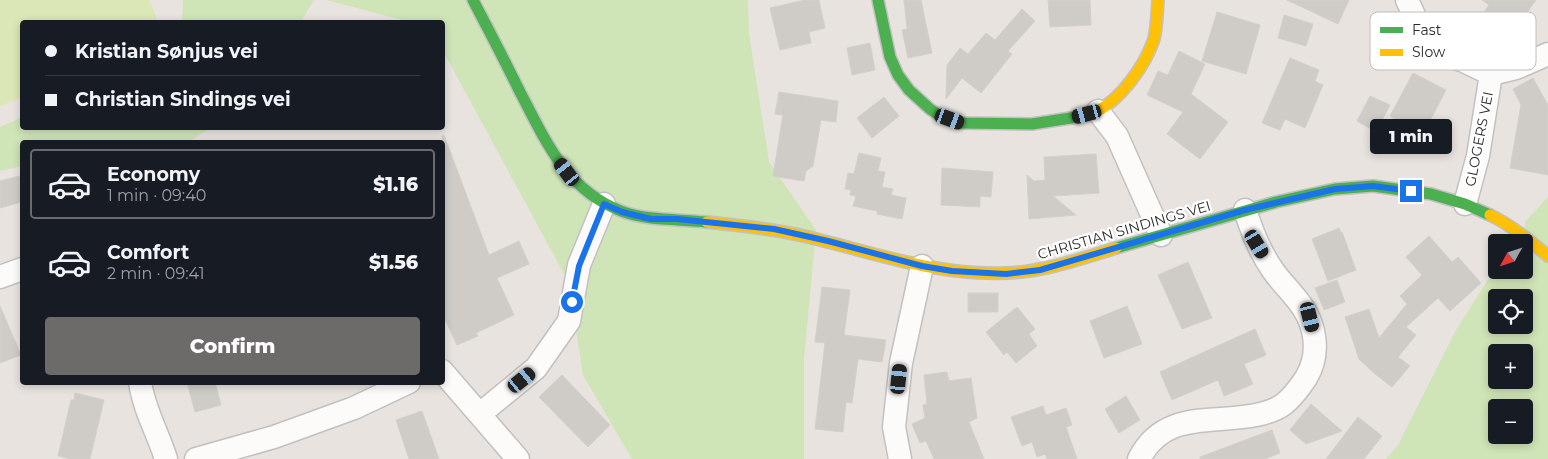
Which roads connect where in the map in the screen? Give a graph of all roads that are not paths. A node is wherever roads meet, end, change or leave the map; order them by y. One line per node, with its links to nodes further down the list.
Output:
1 (473, 0): 12 (street, CHRISTIAN SINDINGS VEI)
2 (878, 0): 11 (street)
3 (1158, 0): 11 (street)
4 (1407, 0): 5 (street, GLOGERS VEI)
5 (1412, 12)
6 (1548, 54): 7 (street, GLOGERS VEI)
7 (1536, 59)
8 (1483, 70): 10 (street, GLOGERS VEI)
9 (1508, 70): 10 (street, GLOGERS VEI)
10 (1491, 74): 13 (street, GLOGERS VEI)
11 (1098, 111): 15 (street)
12 (604, 204): 17 (street, CHRISTIAN SINDINGS VEI); 23 (street)
13 (1465, 204): 14 (street, CHRISTIAN SINDINGS VEI); 16 (street, CHRISTIAN SINDINGS VEI)
14 (1245, 210): 15 (street, CHRISTIAN SINDINGS VEI); 28 (street)
15 (1161, 235): 17 (street, CHRISTIAN SINDINGS VEI)
16 (1548, 256)
17 (922, 266): 27 (street)
18 (20, 270): 19 (street)
19 (0, 277)
20 (445, 374): 23 (street)
21 (141, 385): 24 (street)
22 (403, 385): 25 (street)
23 (480, 414): 26 (street)
24 (166, 459)
25 (196, 459)
26 (518, 459)
27 (900, 459)
28 (1139, 459)

